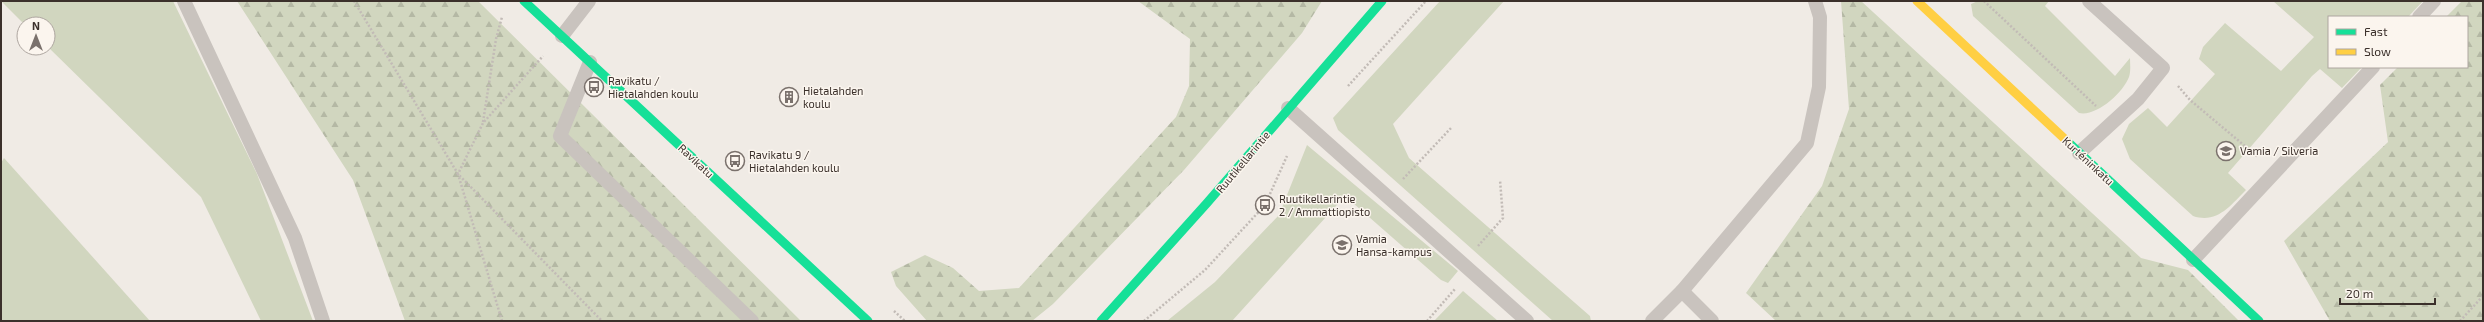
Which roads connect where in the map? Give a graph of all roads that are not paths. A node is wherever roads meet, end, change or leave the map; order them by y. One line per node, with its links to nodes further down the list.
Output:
1 (184, 1): 18 (lane)
2 (524, 1): 10 (street, Ravikatu)
3 (589, 1): 10 (lane)
4 (1382, 1): 13 (street, Ruutikellarintie)
5 (1814, 1): 16 (lane)
6 (1917, 1): 14 (street, Kurténinkatu)
7 (2089, 1): 14 (lane)
8 (2434, 1): 9 (lane)
9 (2420, 16)
10 (562, 36): 11 (street, Ravikatu)
11 (590, 62): 17 (street, Ravikatu); 19 (lane)
12 (2371, 68): 15 (lane)
13 (1288, 108): 20 (street, Ruutikellarintie); 21 (lane)
14 (2079, 153): 15 (street, Kurténinkatu)
15 (2193, 260): 24 (street, Kurténinkatu)
16 (1682, 291): 22 (lane); 23 (lane)
17 (863, 320)
18 (323, 321)
19 (752, 321)
20 (1101, 321)
21 (1527, 321)
22 (1652, 321)
23 (1712, 321)
24 (2259, 321)

